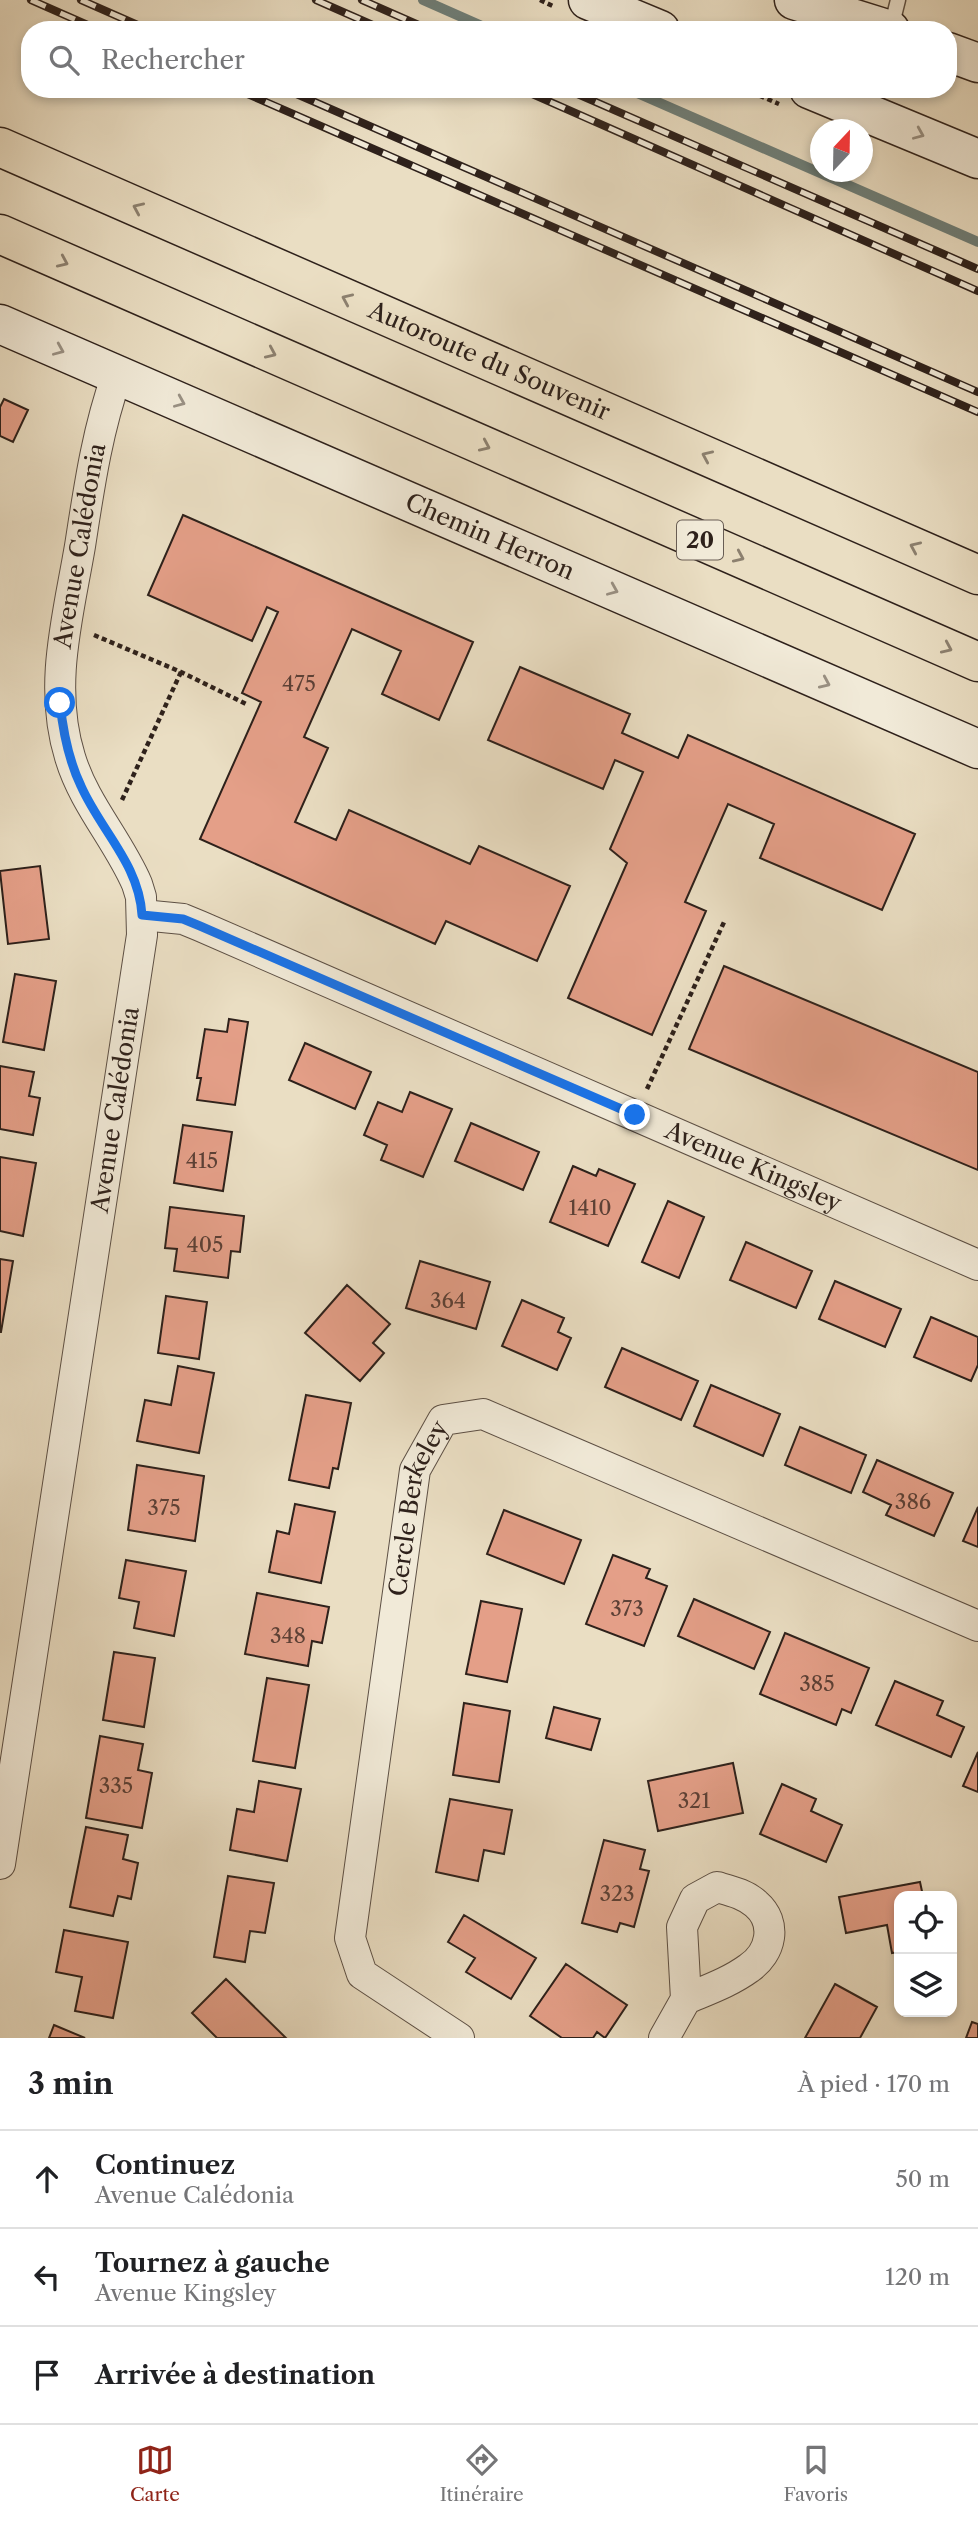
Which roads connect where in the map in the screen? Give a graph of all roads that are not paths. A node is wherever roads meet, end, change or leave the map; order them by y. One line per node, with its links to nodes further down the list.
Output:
1 (588, 0): 4 (main road)
2 (794, 0): 5 (main road)
3 (898, 0): 6 (lane)
4 (638, 21)
5 (861, 21)
6 (892, 21)
7 (957, 55): 8 (main road)
8 (978, 63)
9 (864, 99): 12 (main road, one-way to 12)
10 (0, 131): 13 (lane)
11 (0, 147): 13 (highway, Autoroute du Souvenir)
12 (978, 159)
13 (78, 181): 17 (highway, Autoroute du Souvenir, one-way to 13)
14 (0, 234): 18 (highway, 20, one-way to 18)
15 (0, 324): 16 (main road, Chemin Herron, one-way to 16)
16 (117, 375): 19 (main road, Chemin Herron, one-way to 19); 20 (street, Avenue Calédonia)
17 (978, 575)
18 (978, 662)
19 (978, 749)
20 (142, 915): 21 (street, Avenue Kingsley); 23 (street, Avenue Calédonia)
21 (978, 1265)
22 (978, 1626): 25 (street, Cercle Berkeley)
23 (0, 1864)
24 (686, 1999): 26 (street)
25 (459, 2038)
26 (664, 2038)

